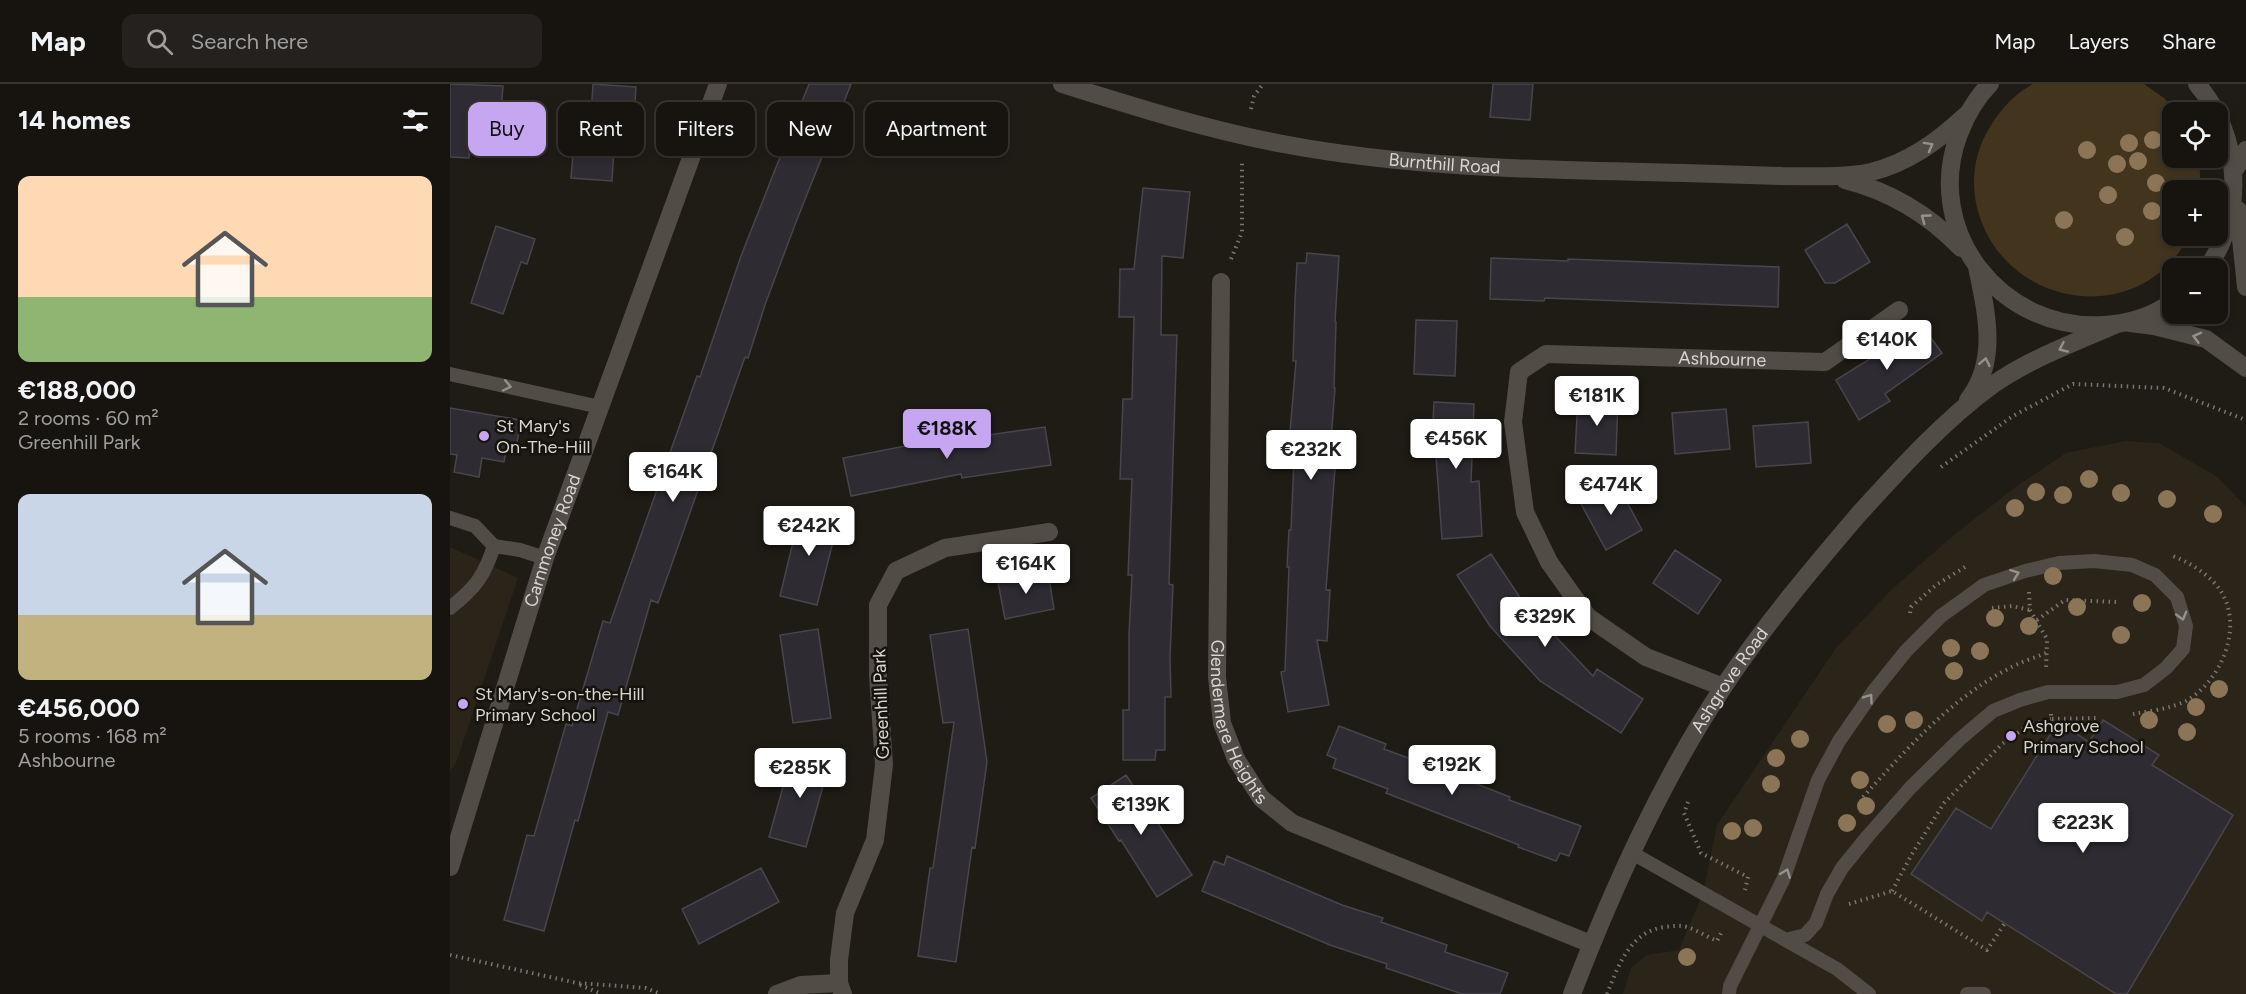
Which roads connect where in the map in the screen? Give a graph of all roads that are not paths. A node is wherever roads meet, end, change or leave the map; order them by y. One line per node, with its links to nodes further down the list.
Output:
1 (718, 84): 19 (street, Carnmoney Road)
2 (1062, 84): 8 (street, Burnthill Road)
3 (2197, 84): 7 (street)
4 (1988, 85): 5 (street)
5 (1966, 116): 8 (street, Burnthill Road, one-way to 5); 11 (street)
6 (2246, 150): 7 (street)
7 (2236, 168): 9 (street)
8 (1834, 177): 11 (street, Burnthill Road, one-way to 8)
9 (2237, 188): 10 (street); 13 (street)
10 (2215, 258)
11 (1973, 262): 16 (street, Burnthill Road); 20 (street, Ashgrove Road, one-way to 11)
12 (1221, 282): 31 (street, Glendermere Heights)
13 (2246, 287)
14 (2162, 309): 16 (street)
15 (1899, 310): 26 (street, Ashbourne)
16 (2121, 324): 17 (street, one-way to 16); 20 (street, Ashgrove Road, one-way to 20)
17 (2246, 368)
18 (450, 374): 19 (lane, one-way to 19)
19 (600, 407): 24 (street, Carnmoney Road)
20 (1958, 413): 26 (street, Ashgrove Road)
21 (450, 518): 23 (lane)
22 (1049, 532): 32 (street, Greenhill Park)
23 (494, 546): 24 (lane); 25 (lane)
24 (545, 558): 28 (street, Carnmoney Road)
25 (450, 608)
26 (1723, 687): 27 (street, Ashgrove Road)
27 (1632, 853): 29 (lane); 31 (street, Ashgrove Road)
28 (450, 867)
29 (1760, 925): 30 (lane); 30 (lane, one-way to 30); 35 (lane)
30 (1786, 940): 36 (lane)
31 (1591, 944): 34 (street, Ashgrove Road)
32 (841, 989): 33 (street)
33 (777, 994)
34 (1572, 994)
35 (1729, 994)
36 (1869, 994)
37 (1967, 994): 38 (lane)
38 (1984, 994)

